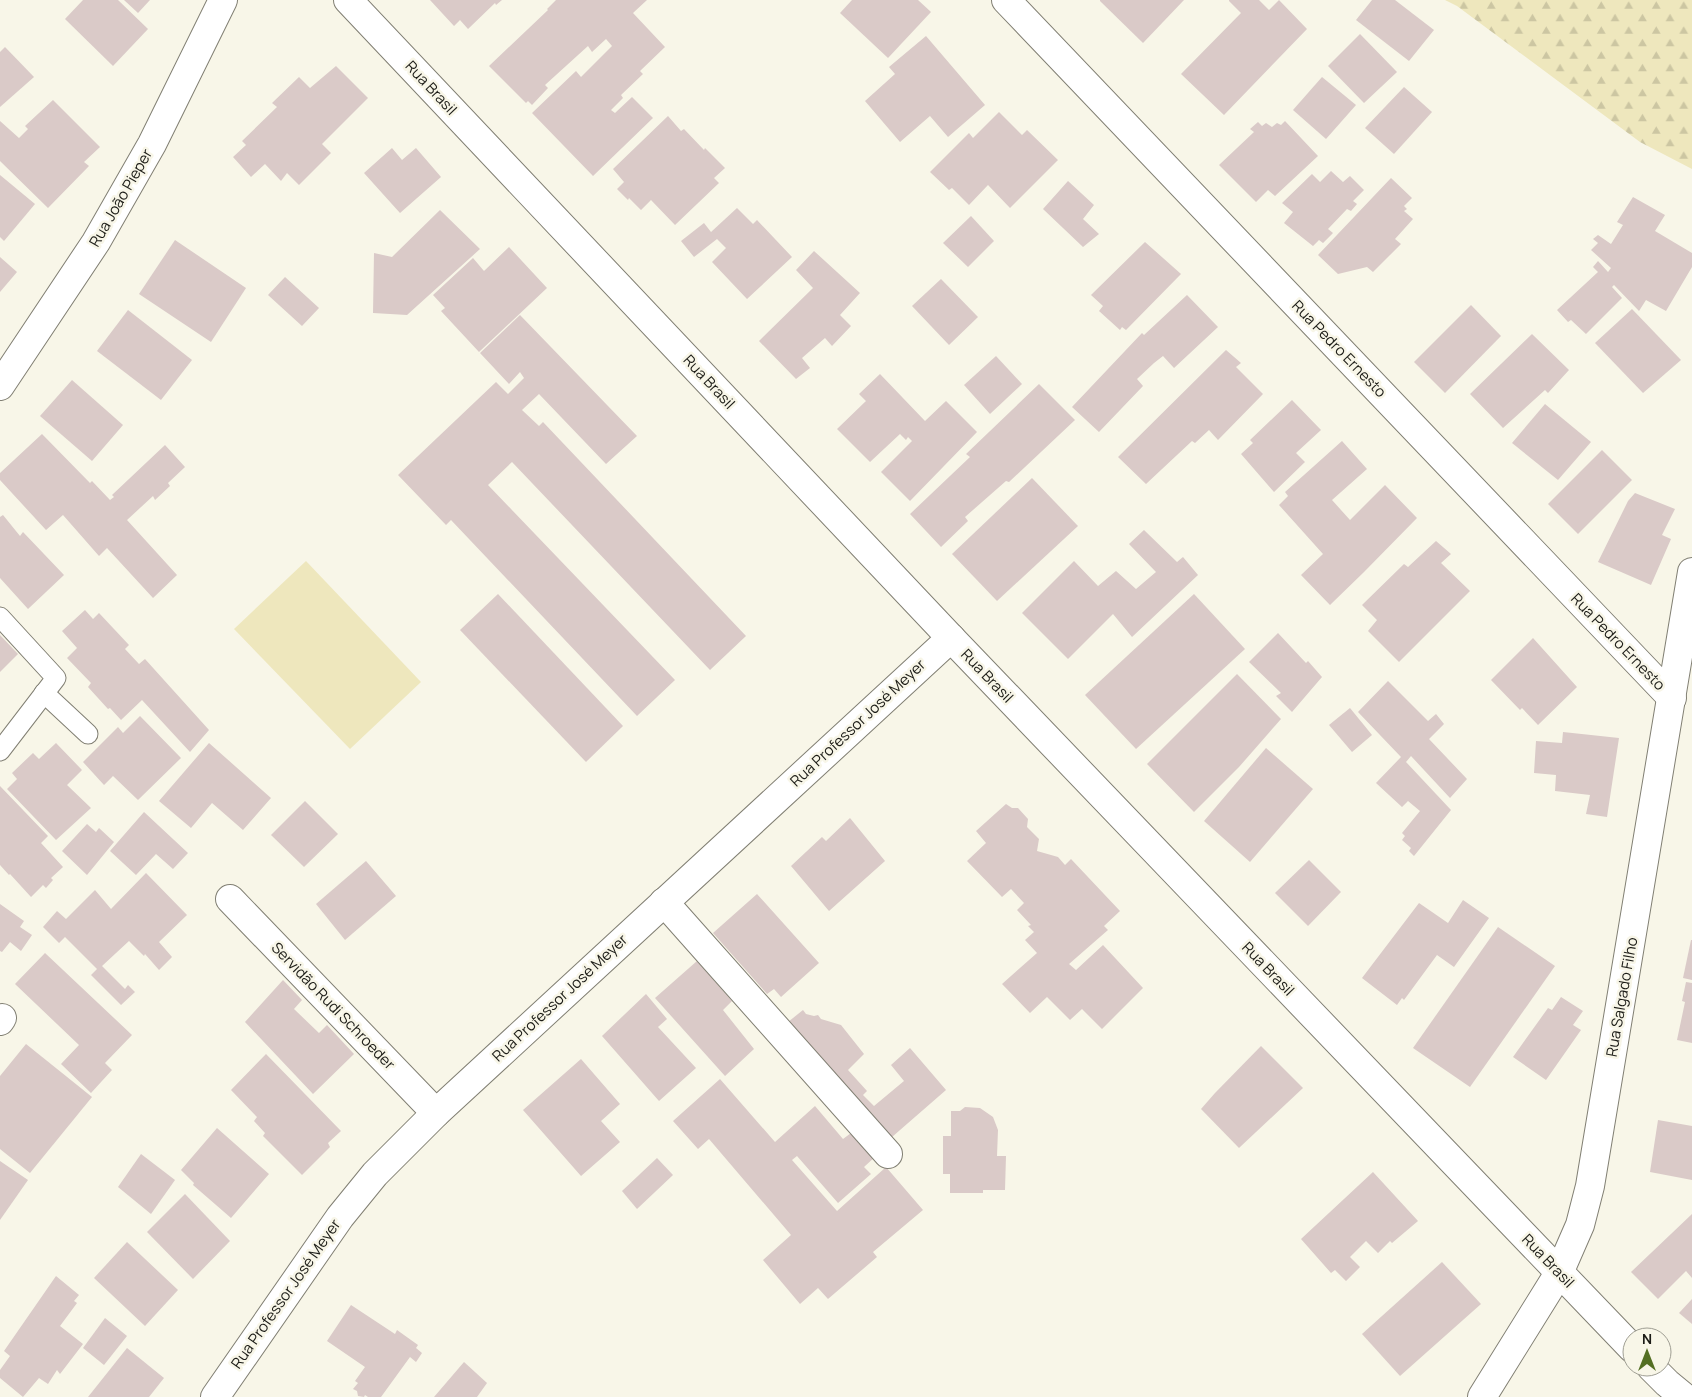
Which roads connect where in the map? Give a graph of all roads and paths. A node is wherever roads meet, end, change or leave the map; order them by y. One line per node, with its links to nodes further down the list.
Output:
1 (223, 0): 4 (street, Rua João Pieper)
2 (348, 0): 7 (street, Rua Brasil)
3 (1006, 0): 9 (street, Rua Pedro Ernesto)
4 (0, 386)
5 (1692, 572): 9 (street, Rua Salgado Filho)
6 (0, 618): 8 (lane)
7 (951, 638): 13 (street, Rua Professor José Meyer); 16 (street, Rua Brasil)
8 (44, 693): 10 (lane); 11 (lane)
9 (1672, 698): 16 (street, Rua Salgado Filho)
10 (88, 734)
11 (0, 750)
12 (230, 899): 14 (street, Servidão Rudi Schroeder)
13 (664, 902): 14 (street, Rua Professor José Meyer); 15 (street)
14 (436, 1113): 19 (street, Rua Professor José Meyer)
15 (888, 1154)
16 (1559, 1273): 17 (street, Rua Brasil); 20 (street, Rua Salgado Filho)
17 (1622, 1338)
18 (1661, 1377): 21 (street)
19 (214, 1397)
20 (1482, 1397)
21 (1684, 1397)

